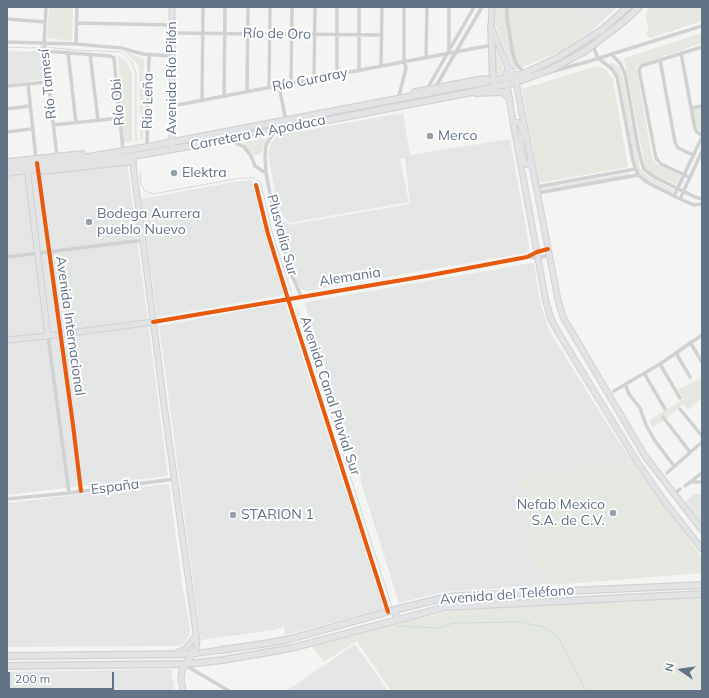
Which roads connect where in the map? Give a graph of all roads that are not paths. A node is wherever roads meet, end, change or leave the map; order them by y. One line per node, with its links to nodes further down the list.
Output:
1 (46, 7): 23 (street, Río Tamesí)
2 (77, 7): 24 (street)
3 (172, 7): 25 (main road, Avenida Río Pilón)
4 (203, 7): 29 (street)
5 (225, 7): 30 (street)
6 (248, 7): 31 (street)
7 (270, 7): 32 (street)
8 (292, 7): 33 (street)
9 (315, 7): 34 (street)
10 (337, 7): 35 (street)
11 (360, 7): 36 (street)
12 (382, 7): 37 (street)
13 (404, 7): 56 (street)
14 (427, 7): 53 (street)
15 (449, 7): 47 (street)
16 (482, 7): 46 (street)
17 (492, 7): 26 (main road)
18 (507, 7): 60 (street)
19 (628, 7): 60 (main road, Carretera A Apodaca)
20 (639, 7): 42 (main road, Carretera A Apodaca)
21 (473, 8): 47 (street)
22 (7, 19): 23 (street)
23 (45, 22): 39 (street, Río Tamesí)
24 (77, 24): 25 (street); 40 (street)
25 (172, 25): 28 (main road, Avenida Río Pilón)
26 (491, 26): 41 (main road); 58 (main road)
27 (702, 26): 50 (street)
28 (172, 33): 29 (street, Río de Oro); 52 (main road, Avenida Río Pilón)
29 (203, 33): 30 (street, Río de Oro); 82 (street)
30 (224, 33): 31 (street, Río de Oro); 80 (street)
31 (247, 33): 32 (street, Río de Oro); 78 (street)
32 (270, 33): 33 (street, Río de Oro); 74 (street)
33 (292, 34): 34 (street, Río de Oro); 70 (street)
34 (314, 34): 35 (street, Río de Oro); 65 (street)
35 (336, 34): 36 (street, Río de Oro); 61 (street)
36 (359, 35): 37 (street, Río de Oro); 59 (street)
37 (381, 35): 57 (street)
38 (7, 42): 39 (street)
39 (44, 44): 40 (street); 44 (street, Río Tamesí)
40 (76, 44): 51 (street)
41 (492, 44): 46 (street, Río Curaray); 66 (main road)
42 (593, 46): 54 (street); 63 (main road, Carretera A Apodaca)
43 (702, 48): 48 (street)
44 (44, 50): 45 (street); 67 (street, Río Tamesí)
45 (68, 52): 49 (street); 92 (street)
46 (456, 52): 47 (street, Río Curaray); 75 (street)
47 (449, 53): 53 (street, Río Curaray); 76 (street)
48 (681, 53): 55 (street); 86 (street)
49 (90, 54): 88 (street, Río Obi); 90 (street)
50 (611, 54): 54 (street); 123 (street)
51 (149, 55): 52 (street); 102 (street, Rio Leña)
52 (172, 56): 84 (main road, Avenida Río Pilón)
53 (426, 57): 56 (street, Río Curaray)
54 (598, 58): 63 (street); 114 (street)
55 (660, 60): 106 (street); 118 (street)
56 (404, 61): 57 (street, Río Curaray); 79 (street)
57 (381, 66): 59 (street, Río Curaray)
58 (508, 68): 62 (main road); 64 (main road)
59 (359, 71): 61 (street, Río Curaray)
60 (525, 72): 62 (main road, Carretera A Apodaca)
61 (337, 75): 65 (street, Río Curaray)
62 (515, 76): 64 (main road, Carretera A Apodaca); 68 (main road)
63 (536, 76): 68 (main road, Carretera A Apodaca)
64 (506, 78): 66 (main road, Carretera A Apodaca); 71 (main road)
65 (314, 79): 70 (street, Río Curaray)
66 (493, 81): 75 (main road); 77 (main road); 89 (main road, Carretera A Apodaca)
67 (47, 82): 69 (street); 93 (street, Río Tamesí)
68 (516, 82): 71 (main road, Carretera A Apodaca); 100 (main road)
69 (28, 84): 72 (street); 83 (street, Avenida Internacional)
70 (291, 84): 73 (street, Río Curaray)
71 (507, 84): 77 (main road, Carretera A Apodaca); 81 (main road)
72 (7, 86)
73 (279, 87): 74 (street, Río Curaray); 89 (street)
74 (269, 88): 78 (street, Río Curaray)
75 (435, 88): 76 (main road)
76 (426, 90): 79 (main road)
77 (495, 90): 81 (main road); 95 (main road, Carretera A Apodaca)
78 (247, 92): 80 (street, Río Curaray)
79 (399, 96): 89 (main road)
80 (224, 97): 82 (street, Río Curaray)
81 (509, 98): 91 (main road)
82 (202, 101): 84 (street, Río Curaray)
83 (29, 106): 87 (street); 94 (street, Avenida Internacional)
84 (172, 106): 101 (main road, Avenida Río Pilón)
85 (702, 106): 86 (street)
86 (691, 108): 98 (street)
87 (7, 109)
88 (120, 118): 90 (street); 104 (street, Río Obi)
89 (285, 119): 101 (main road, Carretera A Apodaca)
90 (98, 120): 92 (street)
91 (513, 122): 97 (main road); 100 (main road)
92 (76, 123): 93 (street)
93 (53, 125): 109 (street, Río Tamesí)
94 (32, 129): 96 (street); 112 (street, Avenida Internacional)
95 (277, 130): 99 (main road, Carretera A Apodaca); 116 (street, Plusvalia Sur)
96 (7, 132)
97 (516, 136): 108 (main road); 134 (main road)
98 (702, 136): 106 (street)
99 (227, 139): 103 (main road, Carretera A Apodaca); 116 (street)
100 (528, 140): 108 (main road)
101 (172, 142): 102 (main road, Carretera A Apodaca); 103 (main road, Avenida Río Pilón)
102 (147, 147): 104 (main road, Carretera A Apodaca)
103 (172, 149): 107 (main road, Carretera A Apodaca)
104 (123, 150): 109 (main road, Carretera A Apodaca)
105 (702, 151): 120 (street)
106 (693, 155): 118 (street)
107 (132, 158): 112 (main road, Carretera A Apodaca); 112 (main road); 130 (main road)
108 (532, 158): 124 (main road)
109 (57, 159): 112 (main road, Carretera A Apodaca)
110 (7, 162): 112 (main road)
111 (7, 167): 113 (main road, Carretera A Apodaca)
112 (40, 167): 113 (main road, Carretera A Apodaca); 121 (street, Avenida Internacional); 121 (street)
113 (27, 169): 115 (main road, Carretera A Apodaca); 119 (main road); 133 (main road, Avenida Internacional)
114 (635, 169): 117 (street); 124 (street)
115 (7, 173)
116 (266, 173): 137 (street, Plusvalia Sur)
117 (638, 175): 124 (street); 126 (street)
118 (684, 175): 120 (street); 123 (street)
119 (7, 176)
120 (689, 177): 125 (street)
121 (40, 183): 132 (street, Avenida Internacional)
122 (256, 185): 138 (street, Avenida Canal Pluvial Sur)
123 (678, 189): 125 (street); 126 (street)
124 (538, 190): 131 (main road)
125 (683, 192): 127 (street); 128 (street)
126 (674, 196): 127 (street)
127 (680, 199): 129 (street)
128 (702, 199)
129 (701, 204)
130 (144, 240): 132 (street); 139 (main road)
131 (548, 249): 134 (street, Alemania); 135 (main road)
132 (49, 252): 133 (street); 140 (street, Avenida Internacional)
133 (38, 253): 136 (street); 142 (main road, Avenida Internacional)
134 (537, 255): 135 (street, Alemania); 137 (street, Alemania); 172 (main road)
135 (549, 256): 169 (main road)
136 (7, 257)
137 (301, 296): 138 (street, Alemania)
138 (288, 299): 139 (street, Alemania); 175 (street, Avenida Canal Pluvial Sur)
139 (153, 322): 140 (main road, Alemania); 162 (main road)
140 (60, 334): 142 (main road, Alemania); 167 (street, Avenida Internacional)
141 (702, 335): 144 (street)
142 (48, 336): 143 (main road, Alemania); 168 (street, Avenida Internacional)
143 (7, 340)
144 (690, 342): 145 (street); 146 (street)
145 (676, 353): 147 (street); 149 (street)
146 (702, 362)
147 (660, 364): 148 (street); 152 (street)
148 (644, 373): 150 (street); 154 (street)
149 (690, 377)
150 (625, 384): 151 (street); 159 (street)
151 (614, 391)
152 (680, 398)
153 (680, 408): 156 (street)
154 (665, 409)
155 (663, 416): 158 (street)
156 (702, 436)
157 (702, 442): 158 (street)
158 (690, 452): 159 (street)
159 (674, 466): 160 (street)
160 (667, 473)
161 (702, 473): 163 (street)
162 (174, 479): 167 (street, España); 177 (main road)
163 (690, 482): 164 (street); 165 (street)
164 (702, 482)
165 (685, 486)
166 (680, 489): 169 (street)
167 (81, 491): 168 (street, España)
168 (69, 493): 170 (street, España)
169 (674, 494): 171 (main road)
170 (7, 499)
171 (702, 530)
172 (702, 549)
173 (702, 584): 175 (main road, Avenida del Teléfono)
174 (702, 594): 176 (main road, Avenida del Teléfono)
175 (391, 611): 176 (main road); 178 (main road, Avenida del Teléfono)
176 (397, 619): 182 (main road, Avenida del Teléfono)
177 (196, 636): 179 (main road); 180 (main road)
178 (221, 650): 179 (main road, Avenida del Teléfono)
179 (192, 654): 180 (main road, Avenida del Teléfono); 182 (main road)
180 (174, 655): 181 (main road, Avenida del Teléfono)
181 (7, 656)
182 (186, 665): 183 (main road, Avenida del Teléfono); 184 (main road); 185 (street)
183 (7, 666)
184 (183, 691)
185 (229, 691)

